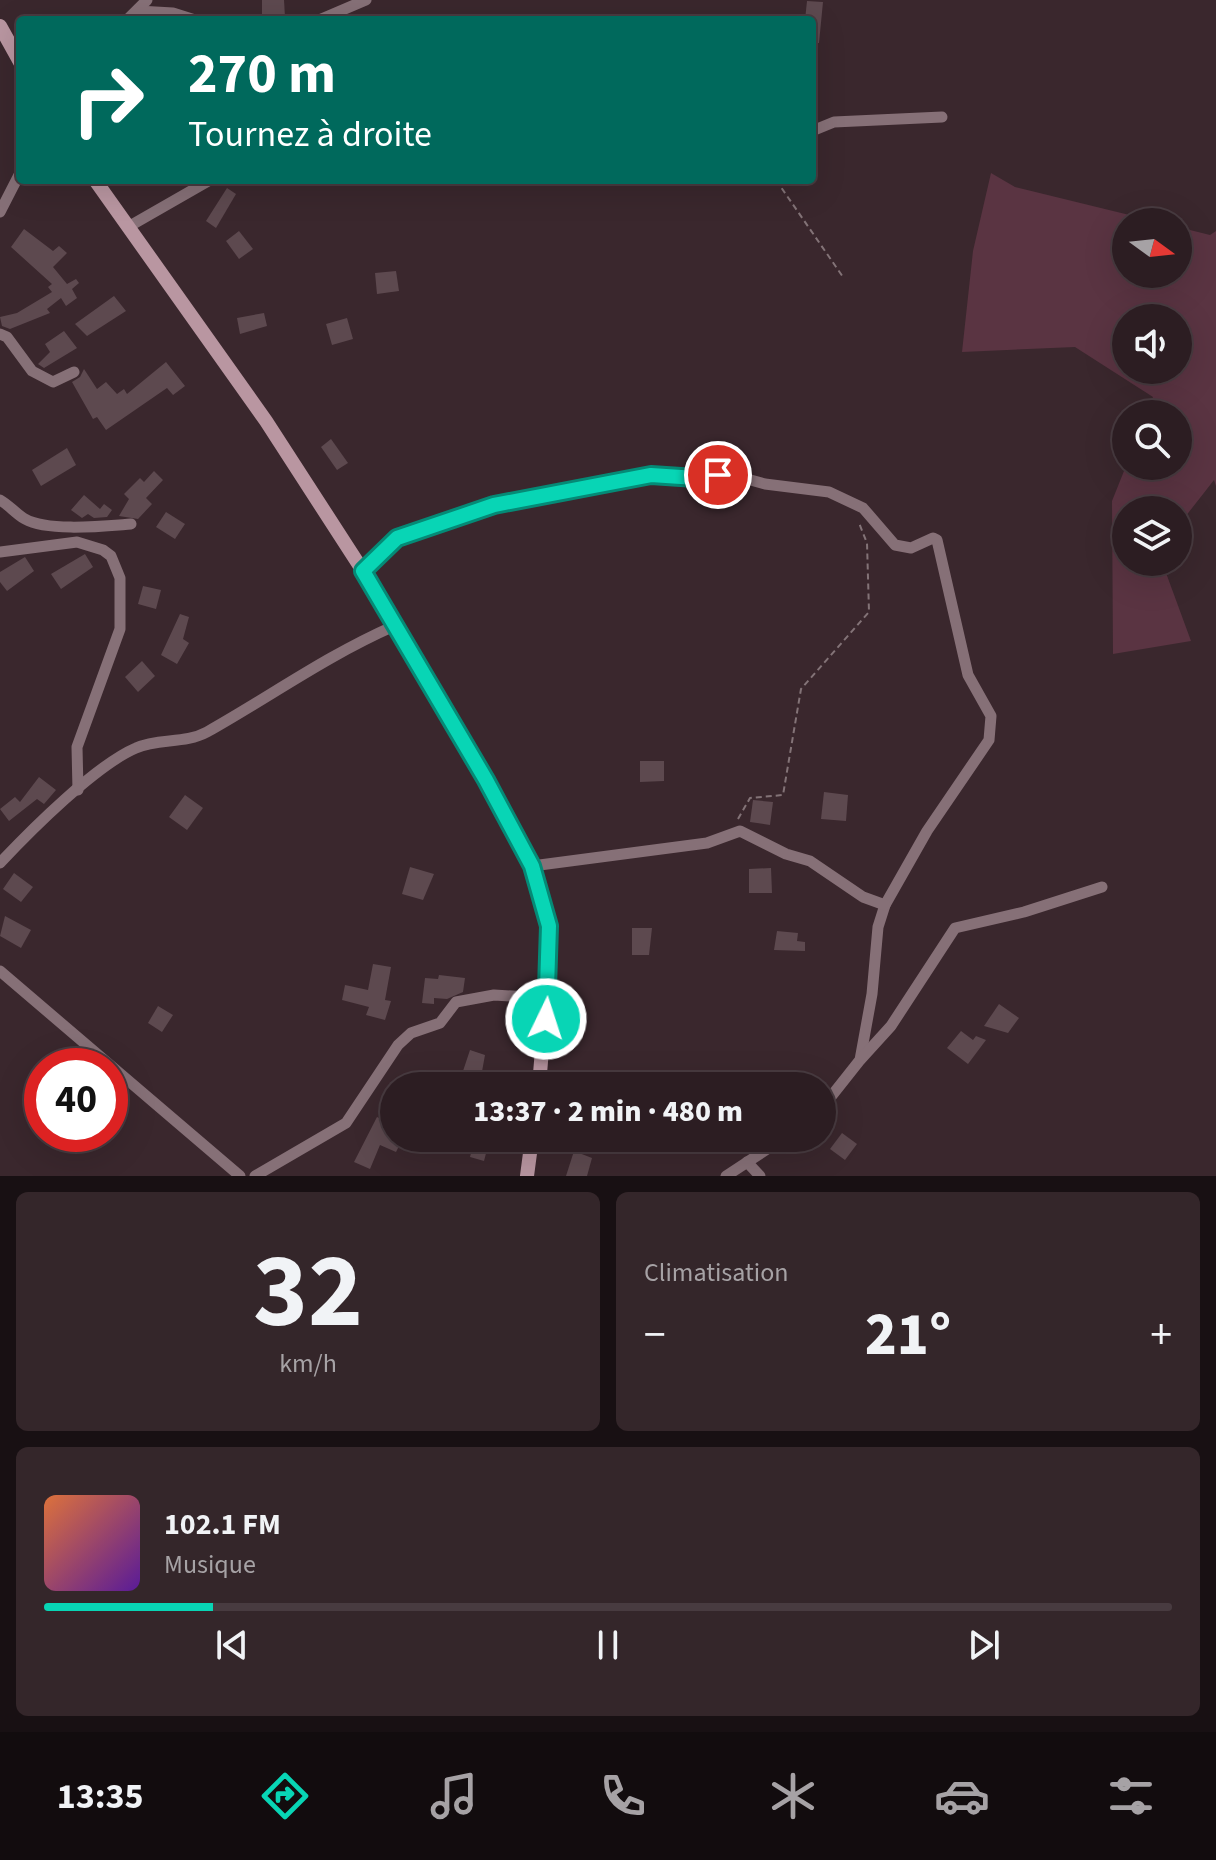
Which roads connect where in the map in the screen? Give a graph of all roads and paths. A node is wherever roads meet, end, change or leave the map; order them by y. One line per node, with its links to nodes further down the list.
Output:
1 (147, 0): 3 (street)
2 (366, 0): 6 (street)
3 (138, 11): 4 (street); 5 (street)
4 (132, 16)
5 (182, 16)
6 (328, 16)
7 (0, 26): 8 (street)
8 (16, 55)
9 (942, 117): 10 (street)
10 (816, 129)
11 (16, 181): 15 (street)
12 (98, 184): 16 (street)
13 (203, 184): 16 (street)
14 (779, 184): 17 (path)
15 (0, 212)
16 (128, 227): 24 (street)
17 (843, 277)
18 (0, 334): 19 (street)
19 (74, 372)
20 (0, 500): 22 (street)
21 (850, 500): 24 (street); 27 (path); 31 (street)
22 (131, 524)
23 (0, 552): 26 (street)
24 (363, 571): 25 (street)
25 (394, 626): 26 (street); 29 (street)
26 (78, 790): 28 (street)
27 (730, 833): 29 (street); 31 (street)
28 (0, 863)
29 (532, 866): 33 (street)
30 (1102, 887): 34 (street)
31 (885, 905): 34 (street)
32 (0, 971): 40 (street)
33 (548, 998): 35 (street); 41 (street)
34 (860, 1060): 36 (street)
35 (540, 1072)
36 (836, 1090)
37 (530, 1152): 42 (street)
38 (762, 1152): 39 (street)
39 (747, 1162): 43 (street); 44 (street)
40 (240, 1176)
41 (255, 1176)
42 (527, 1176)
43 (726, 1176)
44 (760, 1176)

